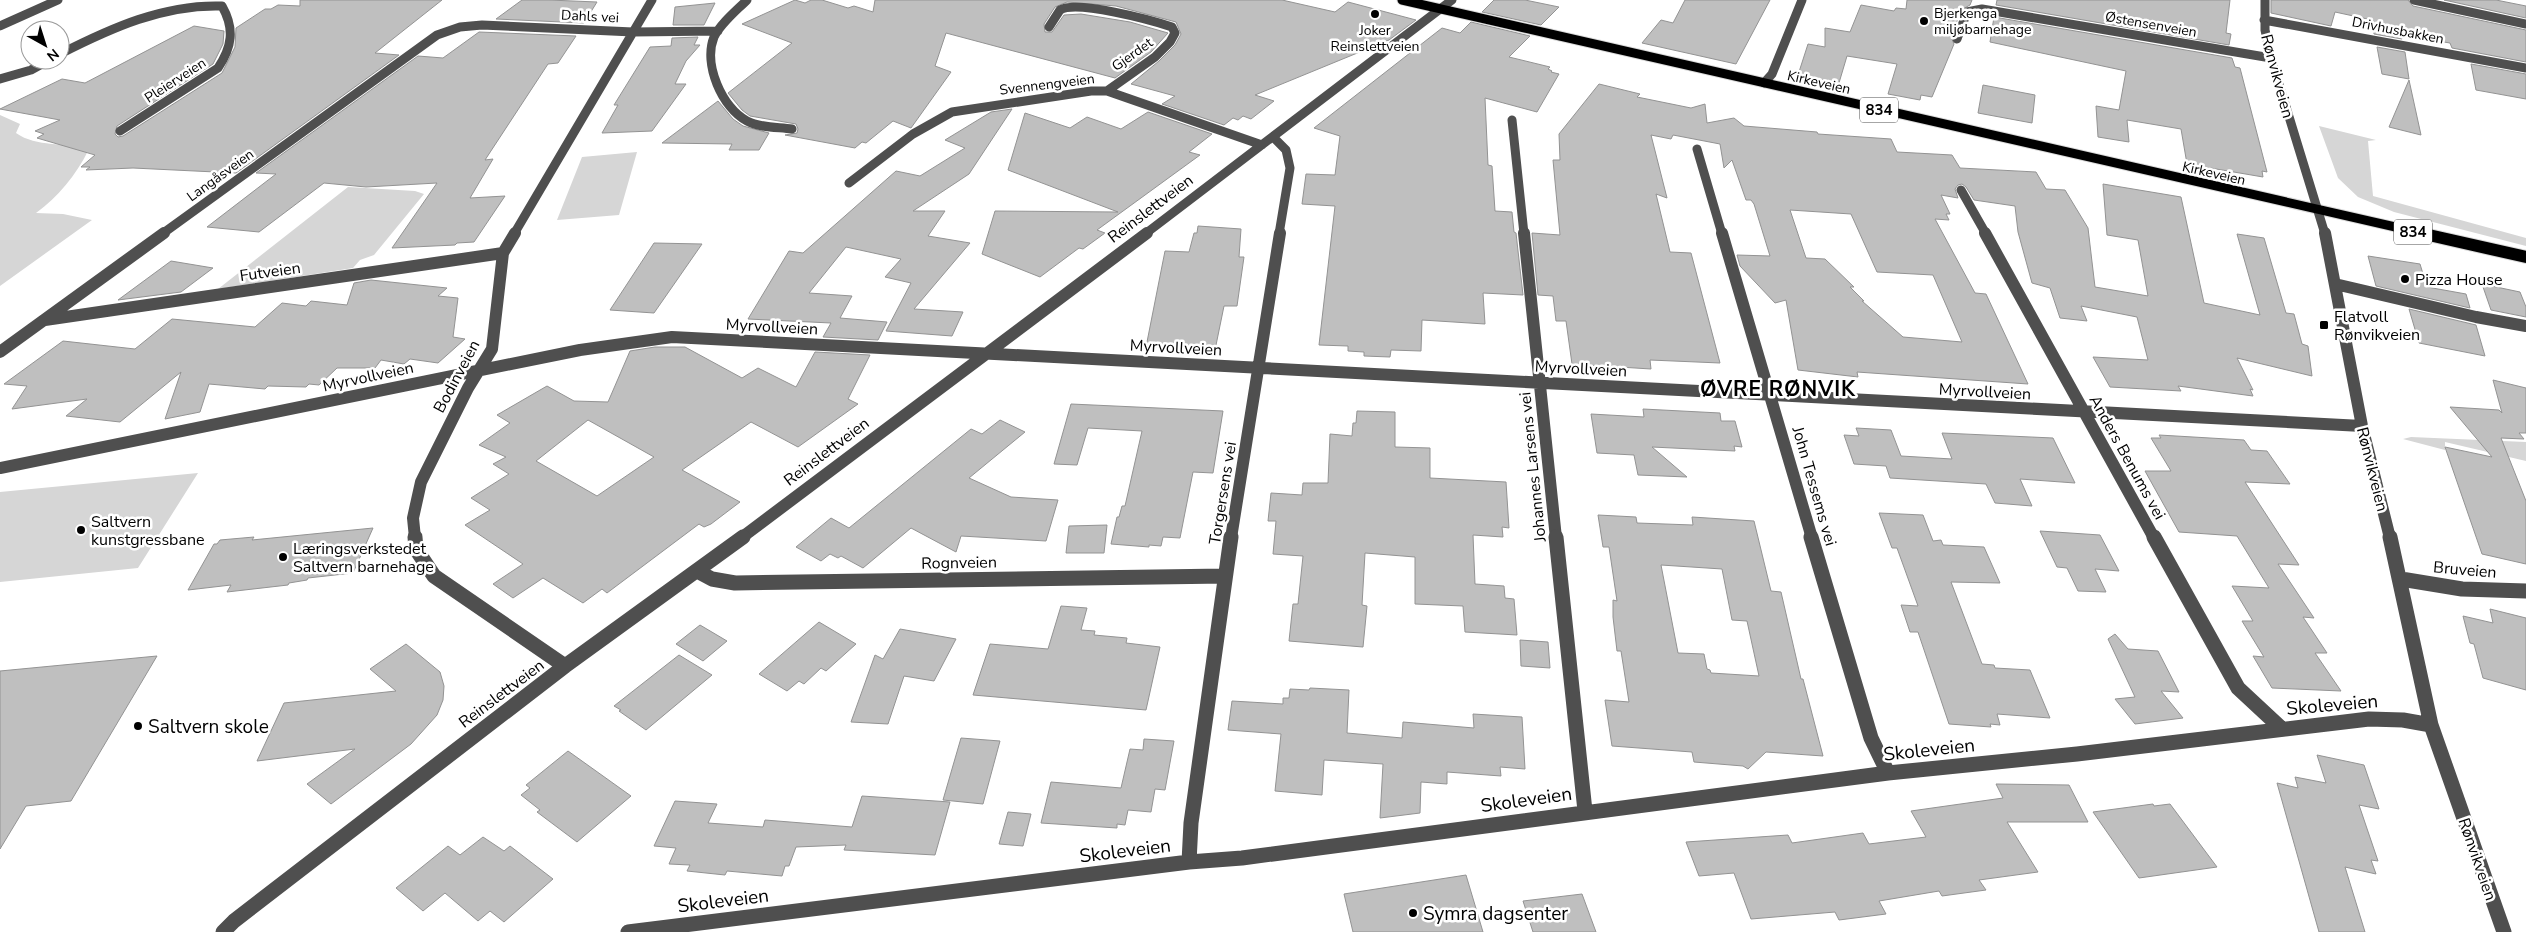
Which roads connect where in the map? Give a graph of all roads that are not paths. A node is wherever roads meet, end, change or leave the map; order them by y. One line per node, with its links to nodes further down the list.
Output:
1 (58, 0): 12 (street)
2 (652, 0): 16 (street, Bodinveien)
3 (747, 0): 15 (street)
4 (1402, 0): 9 (main road, Kirkeveien / 834)
5 (1452, 0): 9 (street, Reinslettveien)
6 (1802, 0): 23 (street)
7 (2265, 0): 10 (street, Rønvikveien)
8 (2414, 0): 11 (street)
9 (1440, 9): 23 (main road, Kirkeveien / 834); 28 (street, Reinslettveien)
10 (2264, 20): 19 (street, Rønvikveien); 20 (street, Drivhusbakken)
11 (2526, 24)
12 (0, 26)
13 (460, 27): 16 (street, Dahls vei); 37 (street, Langåsveien)
14 (1049, 27): 24 (street, Gjerdet)
15 (718, 31): 16 (street, Dahls vei); 26 (street)
16 (633, 32): 34 (street, Bodinveien)
17 (1957, 39): 19 (street, Østensenveien)
18 (70, 49): 27 (street, Pleierveien)
19 (2271, 58): 33 (street, Rønvikveien)
20 (2526, 68)
21 (31, 70): 22 (street)
22 (0, 79)
23 (1764, 84): 33 (main road, Kirkeveien / 834)
24 (1107, 91): 29 (street, Svennengveien); 31 (street, Svennengveien)
25 (1512, 120): 43 (street, Johannes Larsens vei)
26 (792, 129)
27 (120, 131)
28 (1273, 137): 29 (street, Reinslettveien); 41 (street, Torgersens vei)
29 (1262, 145): 40 (street, Reinslettveien)
30 (1697, 149): 44 (street, John Tessems vei)
31 (848, 183)
32 (1960, 190): 45 (street, Anders Benums vei)
33 (2318, 211): 35 (main road, 834); 36 (street, Rønvikveien)
34 (503, 253): 37 (street, Futveien); 42 (street, Bodinveien)
35 (2526, 257)
36 (2335, 284): 38 (street); 46 (street, Rønvikveien)
37 (43, 321): 39 (street, Langåsveien)
38 (2526, 326)
39 (0, 352)
40 (984, 353): 41 (street, Myrvollveien); 42 (street, Myrvollveien); 48 (street, Reinslettveien)
41 (1259, 368): 43 (street, Myrvollveien); 49 (street, Torgersens vei)
42 (480, 370): 47 (street, Myrvollveien); 52 (street, Bodinveien)
43 (1539, 382): 44 (street, Myrvollveien); 56 (street, Johannes Larsens vei)
44 (1772, 396): 45 (street, Myrvollveien); 55 (street, John Tessems vei)
45 (2084, 413): 46 (street, Myrvollveien); 54 (street, Anders Benums vei)
46 (2362, 426): 50 (street, Rønvikveien)
47 (0, 468)
48 (697, 571): 49 (street, Rognveien); 52 (street, Reinslettveien)
49 (1225, 576): 57 (street, Torgersens vei)
50 (2400, 579): 51 (street, Bruveien); 53 (street, Rønvikveien)
51 (2526, 591)
52 (565, 666): 58 (street, Reinslettveien)
53 (2431, 724): 54 (street, Skoleveien); 60 (street, Rønvikveien)
54 (2281, 728): 55 (street, Skoleveien)
55 (1888, 772): 56 (street, Skoleveien)
56 (1585, 811): 57 (street, Skoleveien)
57 (1189, 862): 59 (street, Skoleveien)
58 (223, 932)
59 (628, 932)
60 (2504, 932)

